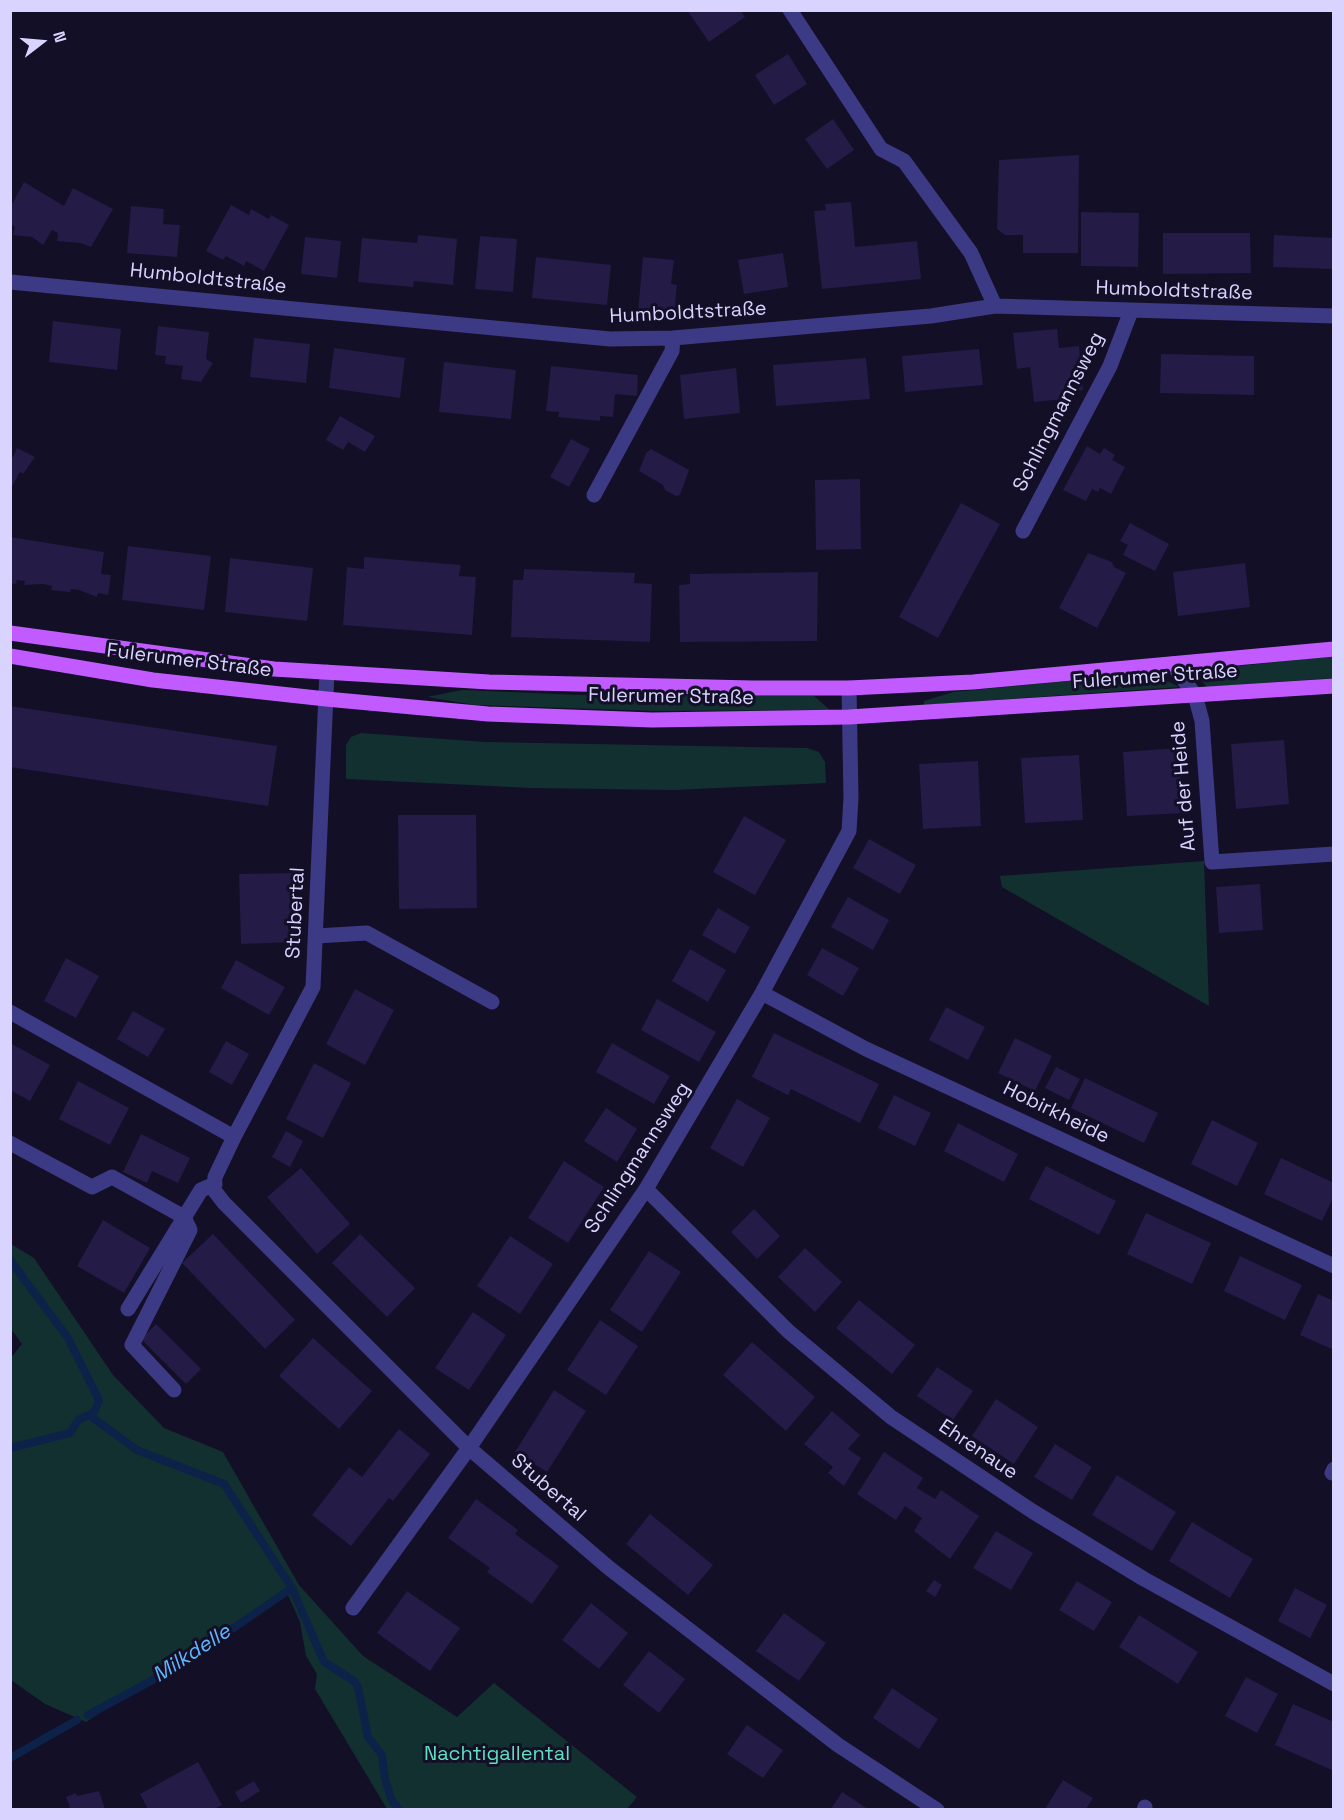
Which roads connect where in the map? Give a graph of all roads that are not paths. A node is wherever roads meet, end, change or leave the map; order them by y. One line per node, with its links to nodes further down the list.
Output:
1 (790, 10): 3 (street)
2 (10, 282): 6 (street, Humboldtstraße)
3 (995, 306): 4 (street, Humboldtstraße); 6 (street, Humboldtstraße)
4 (1131, 312): 5 (street, Humboldtstraße); 8 (street, Schlingmannsweg)
5 (1334, 316)
6 (673, 338): 7 (street)
7 (594, 495)
8 (1023, 531)
9 (10, 633): 13 (main road, Fulerumer Straße)
10 (1334, 649): 12 (main road, Fulerumer Straße)
11 (10, 656): 17 (main road, Fulerumer Straße)
12 (1172, 664): 15 (main road, Fulerumer Straße); 16 (street, Auf der Heide)
13 (327, 672): 15 (main road, Fulerumer Straße); 17 (street, Stubertal)
14 (1334, 686): 16 (main road, Fulerumer Straße)
15 (849, 688): 18 (street, Schlingmannsweg)
16 (1195, 695): 18 (main road, Fulerumer Straße); 19 (street, Auf der Heide)
17 (326, 699): 18 (main road, Fulerumer Straße); 20 (street, Stubertal)
18 (849, 717): 21 (street, Schlingmannsweg)
19 (1334, 854)
20 (316, 936): 22 (street); 24 (street, Stubertal)
21 (762, 993): 27 (street, Schlingmannsweg); 29 (street, Hobirkheide)
22 (492, 1002)
23 (10, 1012): 24 (street)
24 (234, 1137): 26 (street, Stubertal)
25 (10, 1143): 28 (street)
26 (215, 1184): 28 (street); 32 (street, Stubertal)
27 (646, 1189): 32 (street, Schlingmannsweg); 34 (street, Ehrenaue)
28 (184, 1217): 30 (street); 31 (street)
29 (1334, 1266)
30 (128, 1309)
31 (174, 1390)
32 (469, 1448): 33 (street, Schlingmannsweg); 35 (street, Stubertal)
33 (354, 1608)
34 (1334, 1684)
35 (937, 1809)

